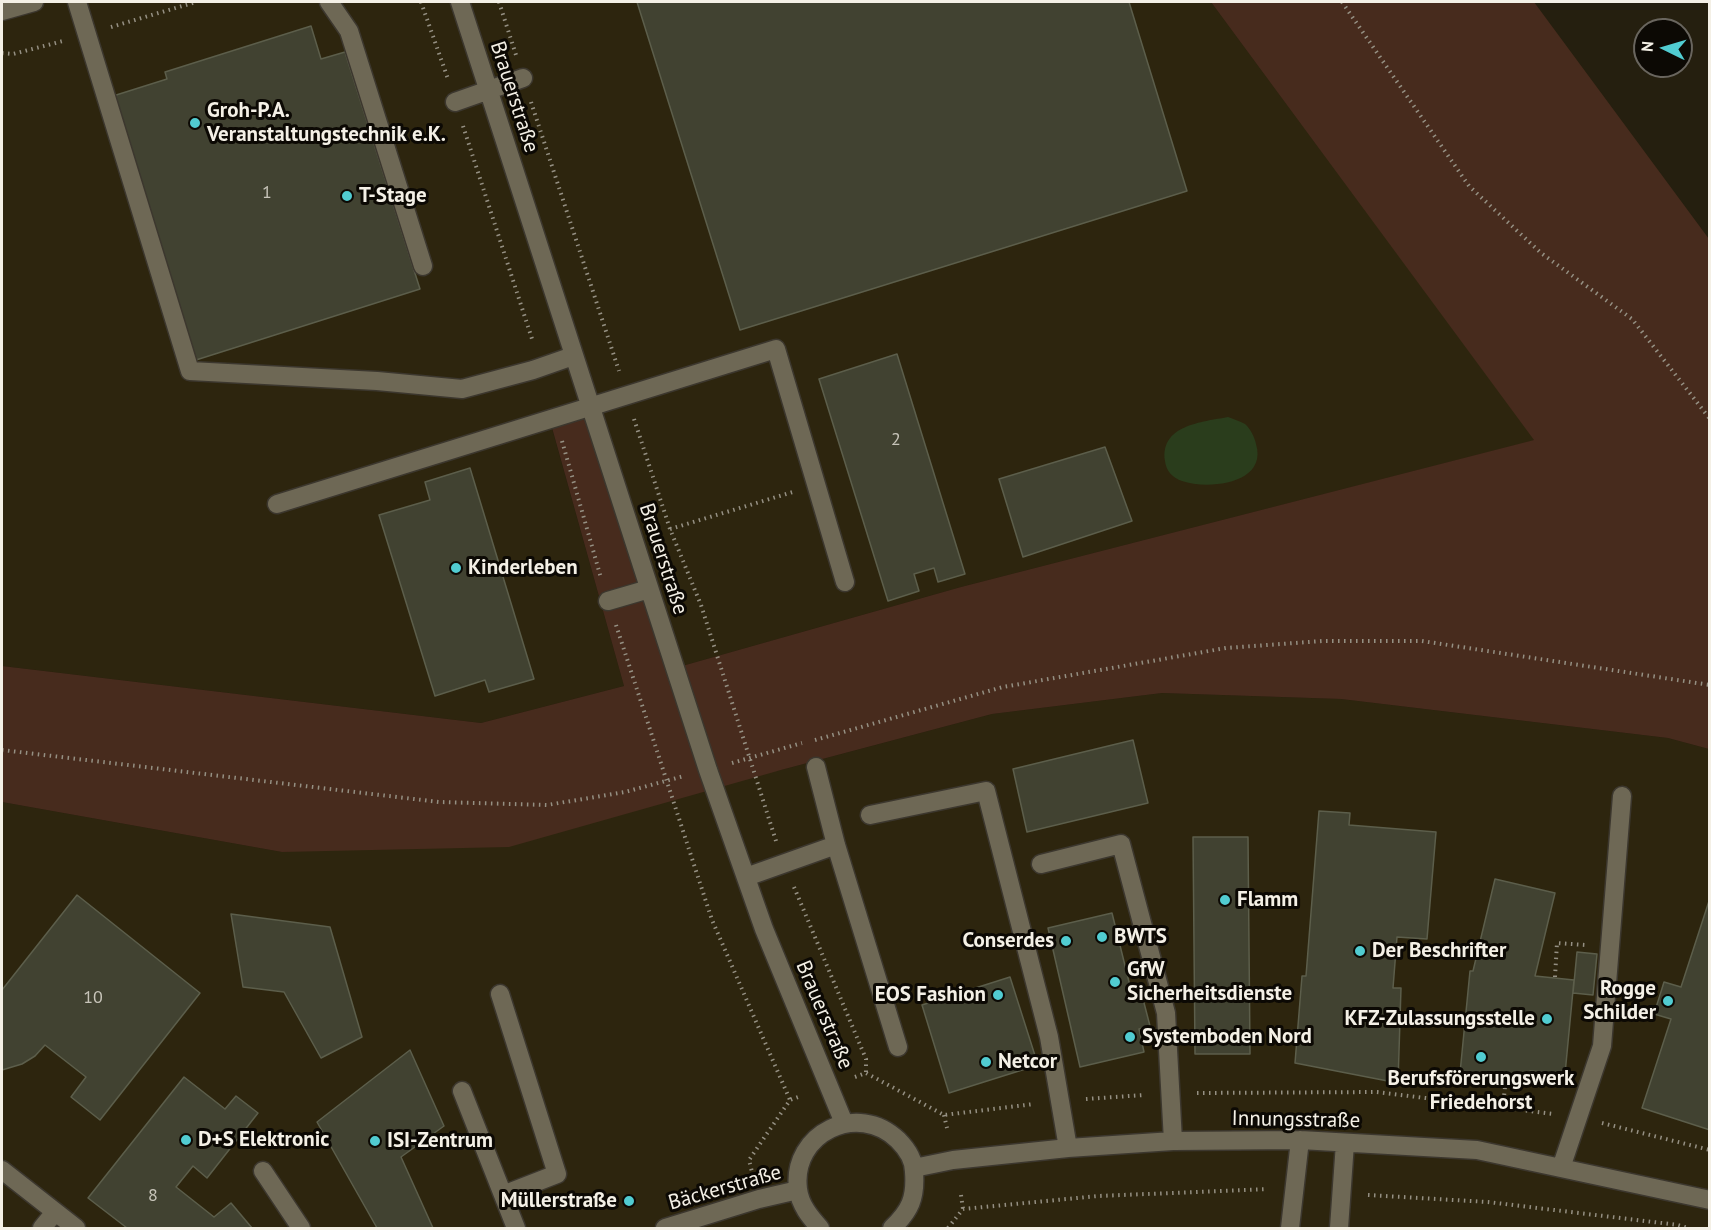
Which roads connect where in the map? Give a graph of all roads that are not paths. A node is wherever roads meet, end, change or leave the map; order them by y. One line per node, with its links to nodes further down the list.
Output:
1 (34, 2): 5 (street)
2 (77, 2): 10 (street)
3 (328, 2): 9 (street)
4 (460, 2): 7 (street, Brauerstraße)
5 (2, 11)
6 (523, 78): 7 (street)
7 (488, 90): 8 (street); 10 (street, Brauerstraße)
8 (455, 102)
9 (423, 266)
10 (573, 356): 11 (street, Brauerstraße)
11 (589, 406): 12 (street); 13 (street); 14 (street, Brauerstraße)
12 (277, 504)
13 (845, 582)
14 (649, 589): 15 (street); 21 (street, Brauerstraße)
15 (608, 601)
16 (816, 767): 19 (street)
17 (1622, 796): 31 (street)
18 (870, 815): 29 (street)
19 (836, 845): 21 (street); 23 (street)
20 (1041, 864): 27 (street)
21 (746, 876): 25 (street, Brauerstraße)
22 (500, 994): 35 (street)
23 (898, 1047)
24 (462, 1091): 35 (street)
25 (844, 1123): 30 (street); 34 (street)
26 (1300, 1140): 27 (street, Innungsstraße); 28 (street, Innungsstraße); 45 (street)
27 (1173, 1141): 29 (street, Innungsstraße)
28 (1345, 1143): 31 (street, Innungsstraße); 46 (street)
29 (1068, 1148): 30 (street, Innungsstraße)
30 (914, 1168): 44 (street)
31 (1561, 1168): 36 (street, Innungsstraße)
32 (2, 1170): 37 (street)
33 (263, 1171): 40 (street)
34 (798, 1190): 42 (street, Bäckerstraße); 43 (street)
35 (503, 1195): 41 (street)
36 (1710, 1200)
37 (55, 1212): 38 (street); 39 (street)
38 (42, 1228)
39 (76, 1228)
40 (301, 1228)
41 (516, 1228)
42 (665, 1228)
43 (820, 1228)
44 (892, 1228)
45 (1290, 1228)
46 (1339, 1228)

